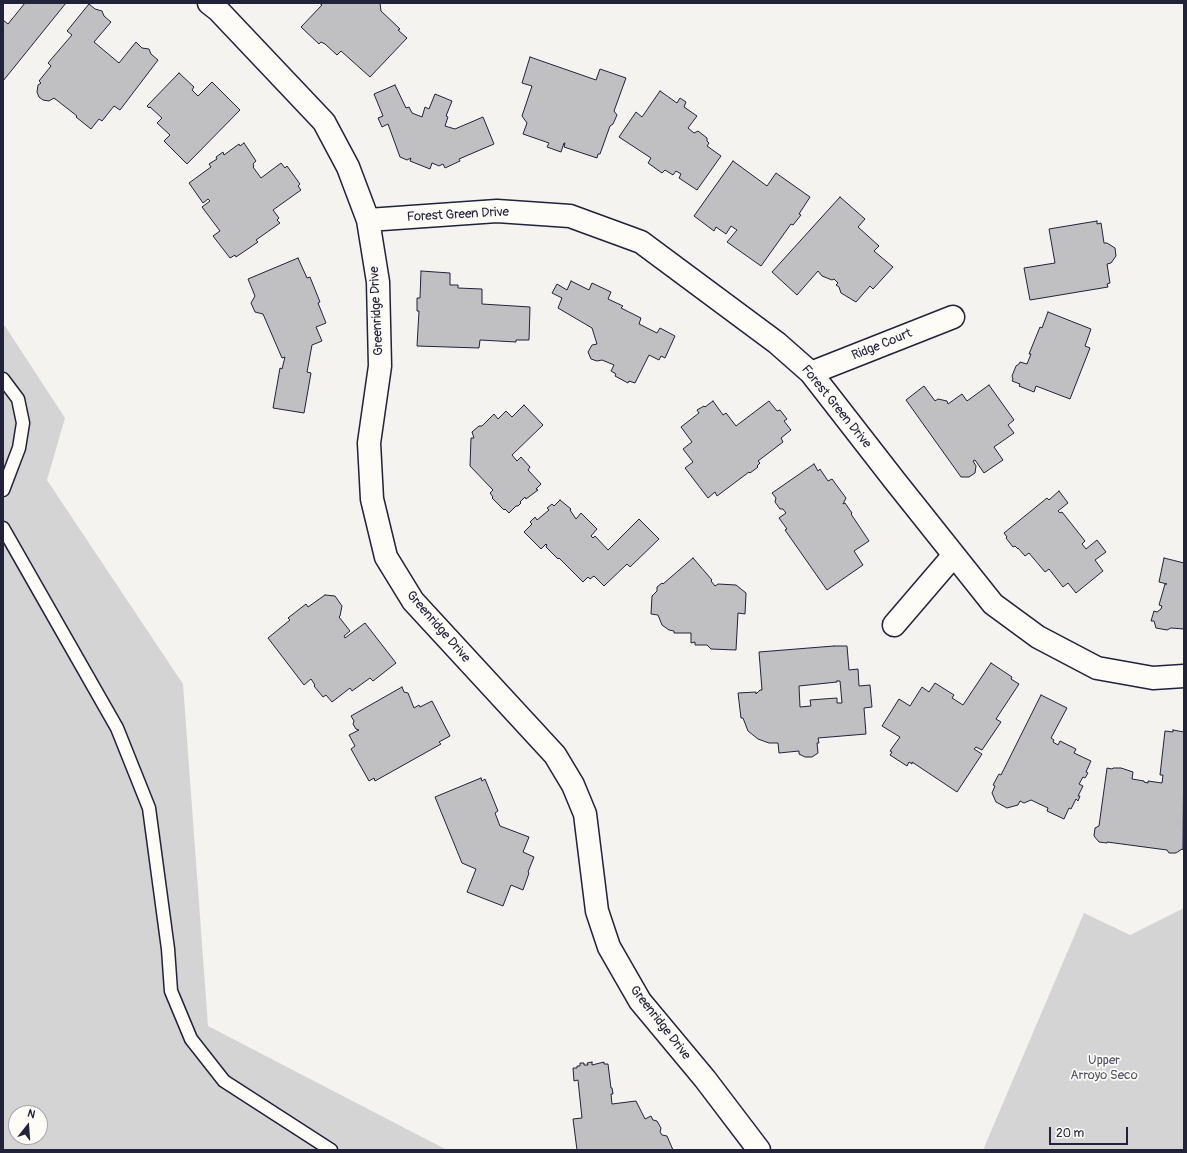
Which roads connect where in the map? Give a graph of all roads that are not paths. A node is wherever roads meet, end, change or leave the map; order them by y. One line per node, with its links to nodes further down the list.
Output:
1 (209, 3): 2 (street, Greenridge Drive)
2 (368, 220): 4 (street, Forest Green Drive); 12 (street, Greenridge Drive)
3 (953, 317): 4 (street, Ridge Court)
4 (811, 373): 8 (street, Forest Green Drive)
5 (3, 378): 6 (lane)
6 (3, 490)
7 (3, 528): 11 (lane)
8 (954, 555): 9 (street); 10 (street, Forest Green Drive)
9 (894, 625)
10 (1184, 676)
11 (331, 1150)
12 (759, 1150)

